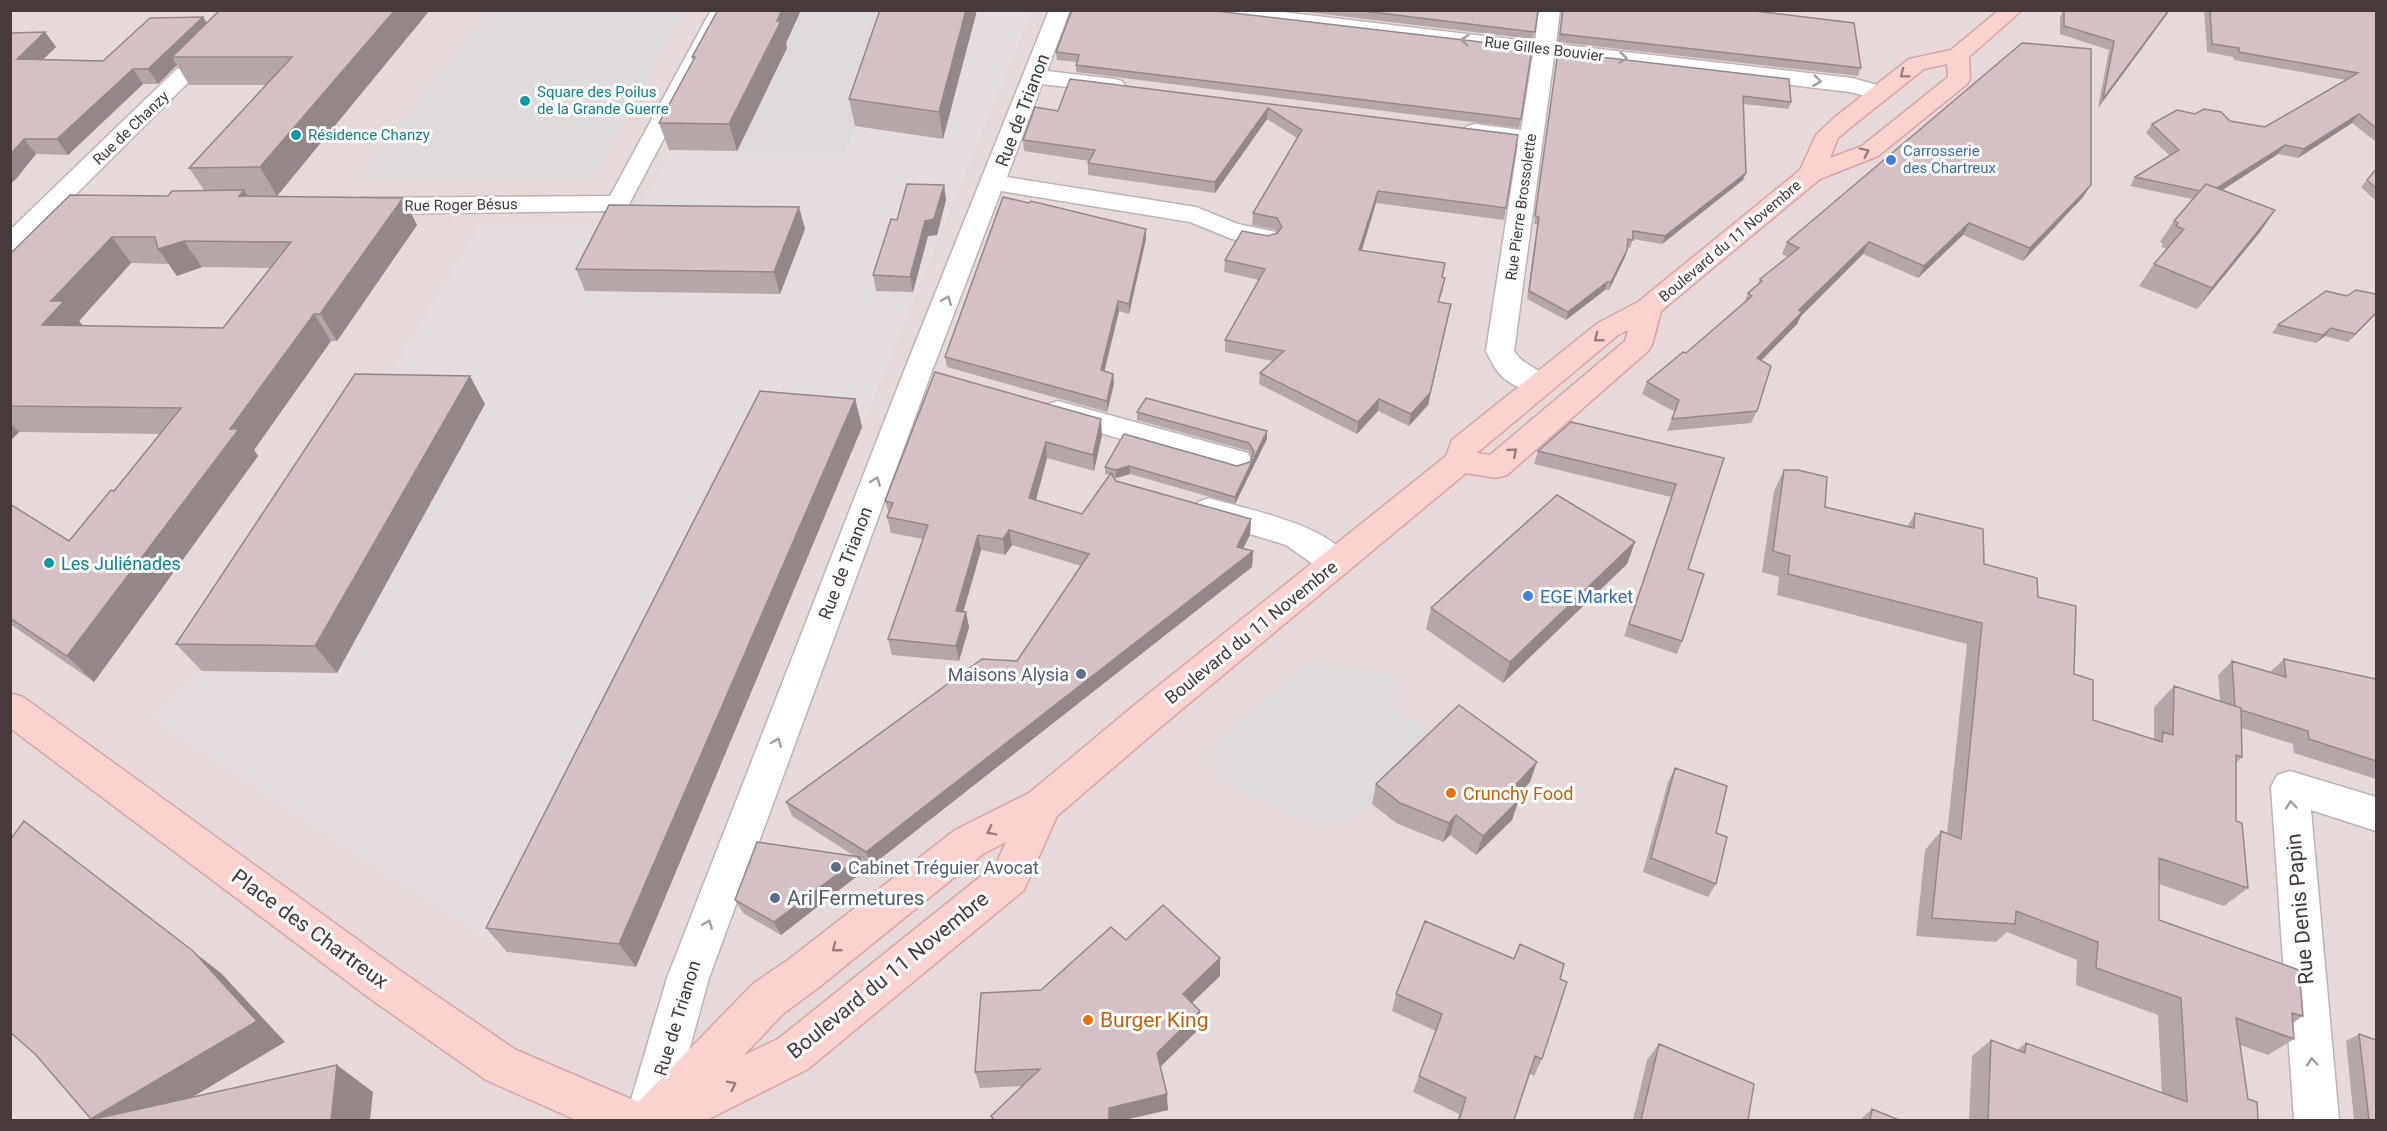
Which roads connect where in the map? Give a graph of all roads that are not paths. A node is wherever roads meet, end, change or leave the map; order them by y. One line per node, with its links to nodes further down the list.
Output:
1 (251, 10): 17 (street, Rue de Chanzy)
2 (722, 10): 16 (street, Rue Roger Bésus)
3 (1060, 10): 9 (street, Rue de Trianon)
4 (1207, 10): 7 (street, Rue Gilles Bouvier, one-way to 4)
5 (1550, 10): 7 (street, Rue Pierre Brossolette)
6 (2012, 10): 8 (main road, Boulevard du 11 Novembre)
7 (1544, 49): 11 (street, Rue Gilles Bouvier, one-way to 11); 13 (street, Rue Pierre Brossolette)
8 (1958, 55): 11 (main road, Boulevard du 11 Novembre, one-way to 11); 14 (main road, Boulevard du 11 Novembre, one-way to 8)
9 (1035, 76): 10 (street); 15 (street, Rue de Trianon)
10 (1140, 89)
11 (1880, 93): 14 (main road, Boulevard du 11 Novembre)
12 (1455, 128): 13 (street)
13 (1531, 138): 22 (street, Rue Pierre Brossolette)
14 (1811, 174): 21 (main road, Boulevard du 11 Novembre)
15 (993, 182): 19 (street); 32 (street, Rue de Trianon, one-way to 15)
16 (334, 206)
17 (48, 208): 18 (street); 20 (street, Rue de Chanzy)
18 (120, 208)
19 (1267, 237)
20 (10, 245)
21 (1648, 308): 22 (main road, Boulevard du 11 Novembre, one-way to 22); 25 (main road, Boulevard du 11 Novembre, one-way to 21)
22 (1539, 386): 25 (main road, Boulevard du 11 Novembre)
23 (1032, 403): 24 (street)
24 (1237, 461)
25 (1460, 461): 27 (main road, Boulevard du 11 Novembre)
26 (1185, 503): 27 (street)
27 (1336, 563): 29 (main road, Boulevard du 11 Novembre)
28 (10, 708): 31 (main road, Place des Chartreux)
29 (1043, 805): 33 (main road, Boulevard du 11 Novembre, one-way to 33); 34 (main road, Boulevard du 11 Novembre, one-way to 29)
30 (2376, 814): 35 (street, Rue Denis Papin, one-way to 30)
31 (627, 1120)
32 (647, 1120)
33 (652, 1120)
34 (660, 1120)
35 (2317, 1120)

